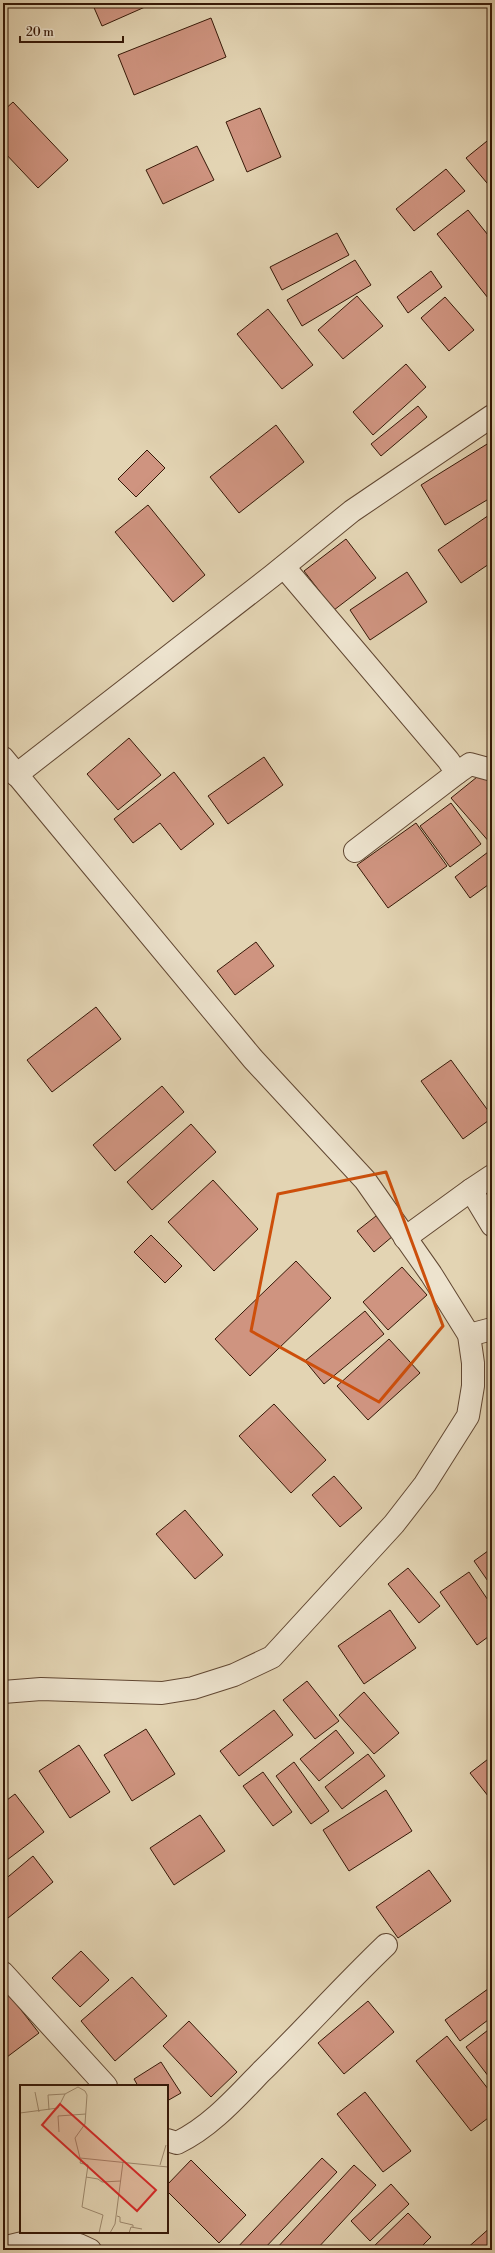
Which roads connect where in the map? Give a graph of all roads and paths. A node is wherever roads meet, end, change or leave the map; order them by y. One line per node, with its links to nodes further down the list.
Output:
1 (492, 416): 2 (street)
2 (284, 566): 3 (street); 5 (street)
3 (9, 766): 10 (street)
4 (492, 770): 5 (street)
5 (457, 774): 6 (street)
6 (355, 851)
7 (492, 1176): 8 (street)
8 (471, 1190): 9 (street); 10 (street)
9 (492, 1225)
10 (405, 1238): 12 (street)
11 (492, 1329): 12 (street)
12 (469, 1335): 13 (street)
13 (3, 1692)
14 (386, 1945): 17 (street)
15 (3, 1973): 16 (street)
16 (105, 2085)
17 (168, 2140)
18 (3, 2248): 19 (street)
19 (90, 2250)

